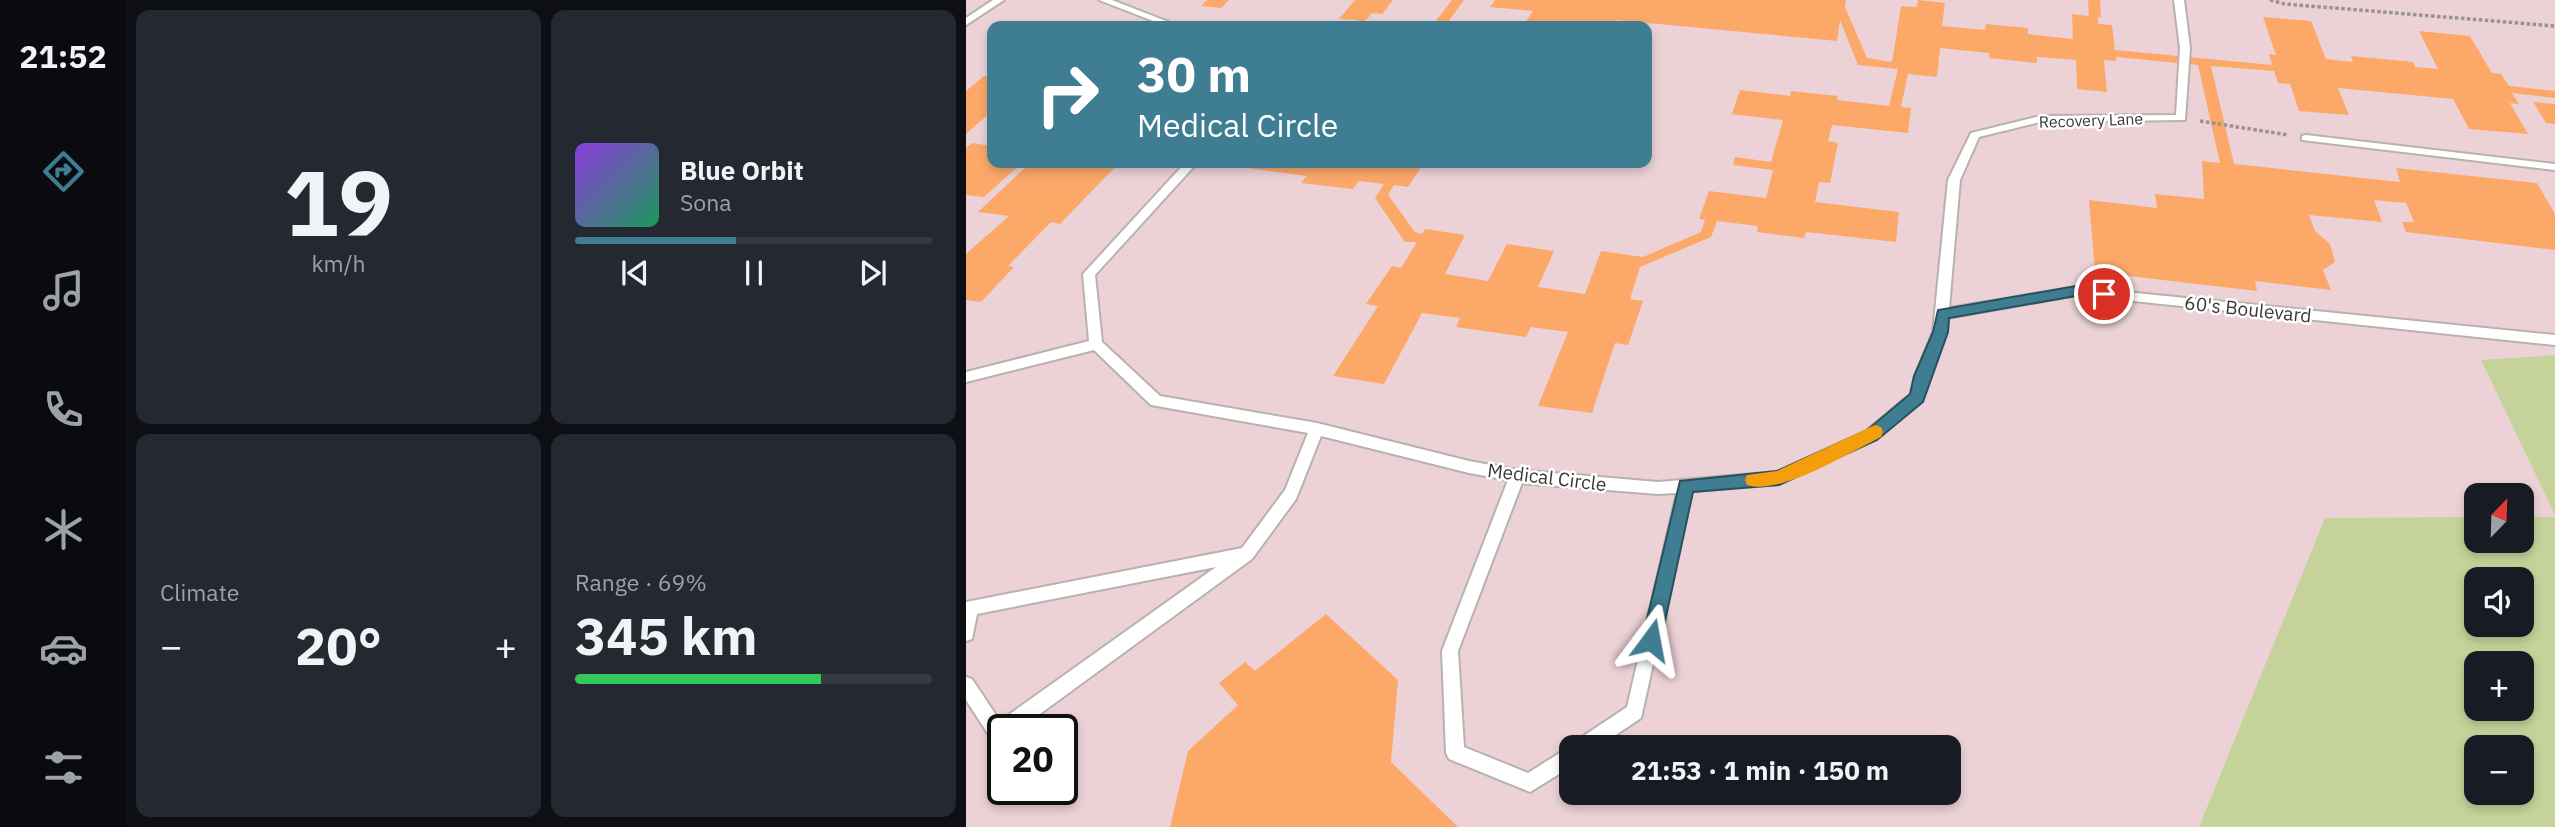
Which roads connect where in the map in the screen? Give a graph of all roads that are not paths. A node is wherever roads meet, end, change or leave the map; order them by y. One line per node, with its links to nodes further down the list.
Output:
1 (999, 0): 5 (lane)
2 (1104, 0): 4 (lane)
3 (2179, 0): 9 (lane, Recovery Lane)
4 (1161, 21)
5 (966, 22)
6 (2306, 138): 7 (lane)
7 (2555, 167)
8 (1186, 168): 11 (lane)
9 (1943, 314): 10 (lane, 60's Boulevard); 15 (lane, Medical Circle)
10 (2555, 340)
11 (1096, 344): 12 (lane); 13 (lane, Medical Circle)
12 (966, 377)
13 (1317, 429): 14 (lane, Medical Circle); 16 (lane)
14 (1517, 476): 15 (lane, Medical Circle); 22 (lane)
15 (1686, 486): 21 (lane)
16 (1246, 554): 17 (lane); 19 (lane)
17 (966, 633)
18 (966, 685): 20 (lane)
19 (1025, 714)
20 (987, 717)
21 (1600, 735)
22 (1559, 764)

